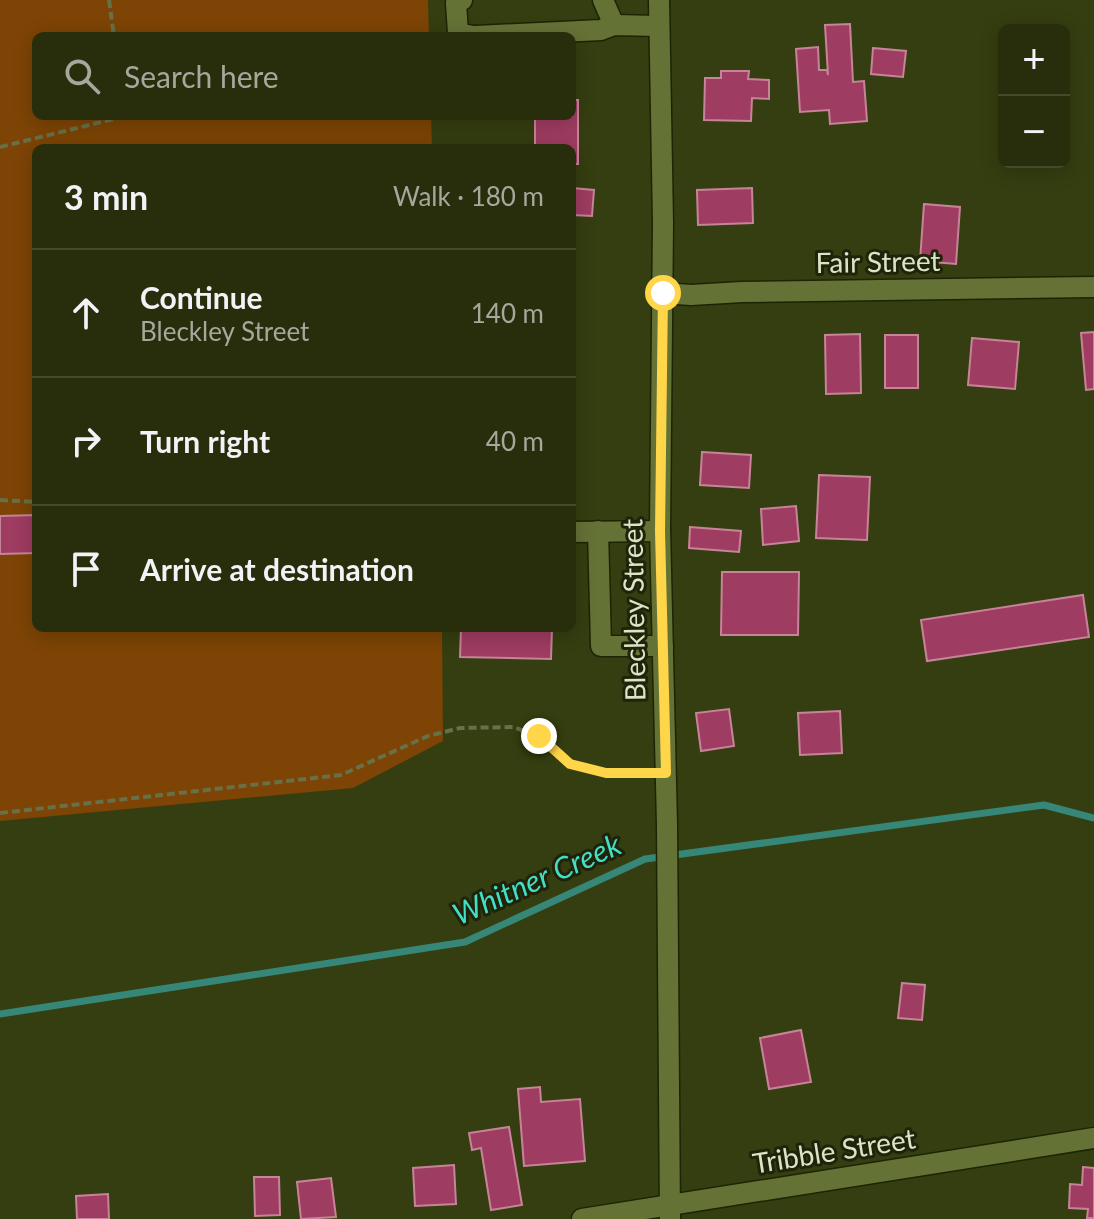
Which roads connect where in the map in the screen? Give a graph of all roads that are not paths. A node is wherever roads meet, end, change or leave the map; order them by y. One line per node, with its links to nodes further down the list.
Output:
1 (462, 0): 6 (street)
2 (603, 0): 4 (street)
3 (659, 0): 5 (street, Bleckley Street)
4 (614, 25): 5 (street); 7 (street)
5 (659, 26): 9 (street, Bleckley Street)
6 (458, 32)
7 (559, 32)
8 (1094, 287): 9 (street, Fair Street)
9 (663, 293): 11 (street, Bleckley Street)
10 (598, 531): 11 (street); 12 (street); 13 (street)
11 (660, 531): 13 (street, Bleckley Street)
12 (576, 532)
13 (663, 646): 15 (street, Bleckley Street)
14 (1094, 1138): 15 (street, Tribble Street)
15 (670, 1213): 16 (street, Tribble Street)
16 (582, 1219)

